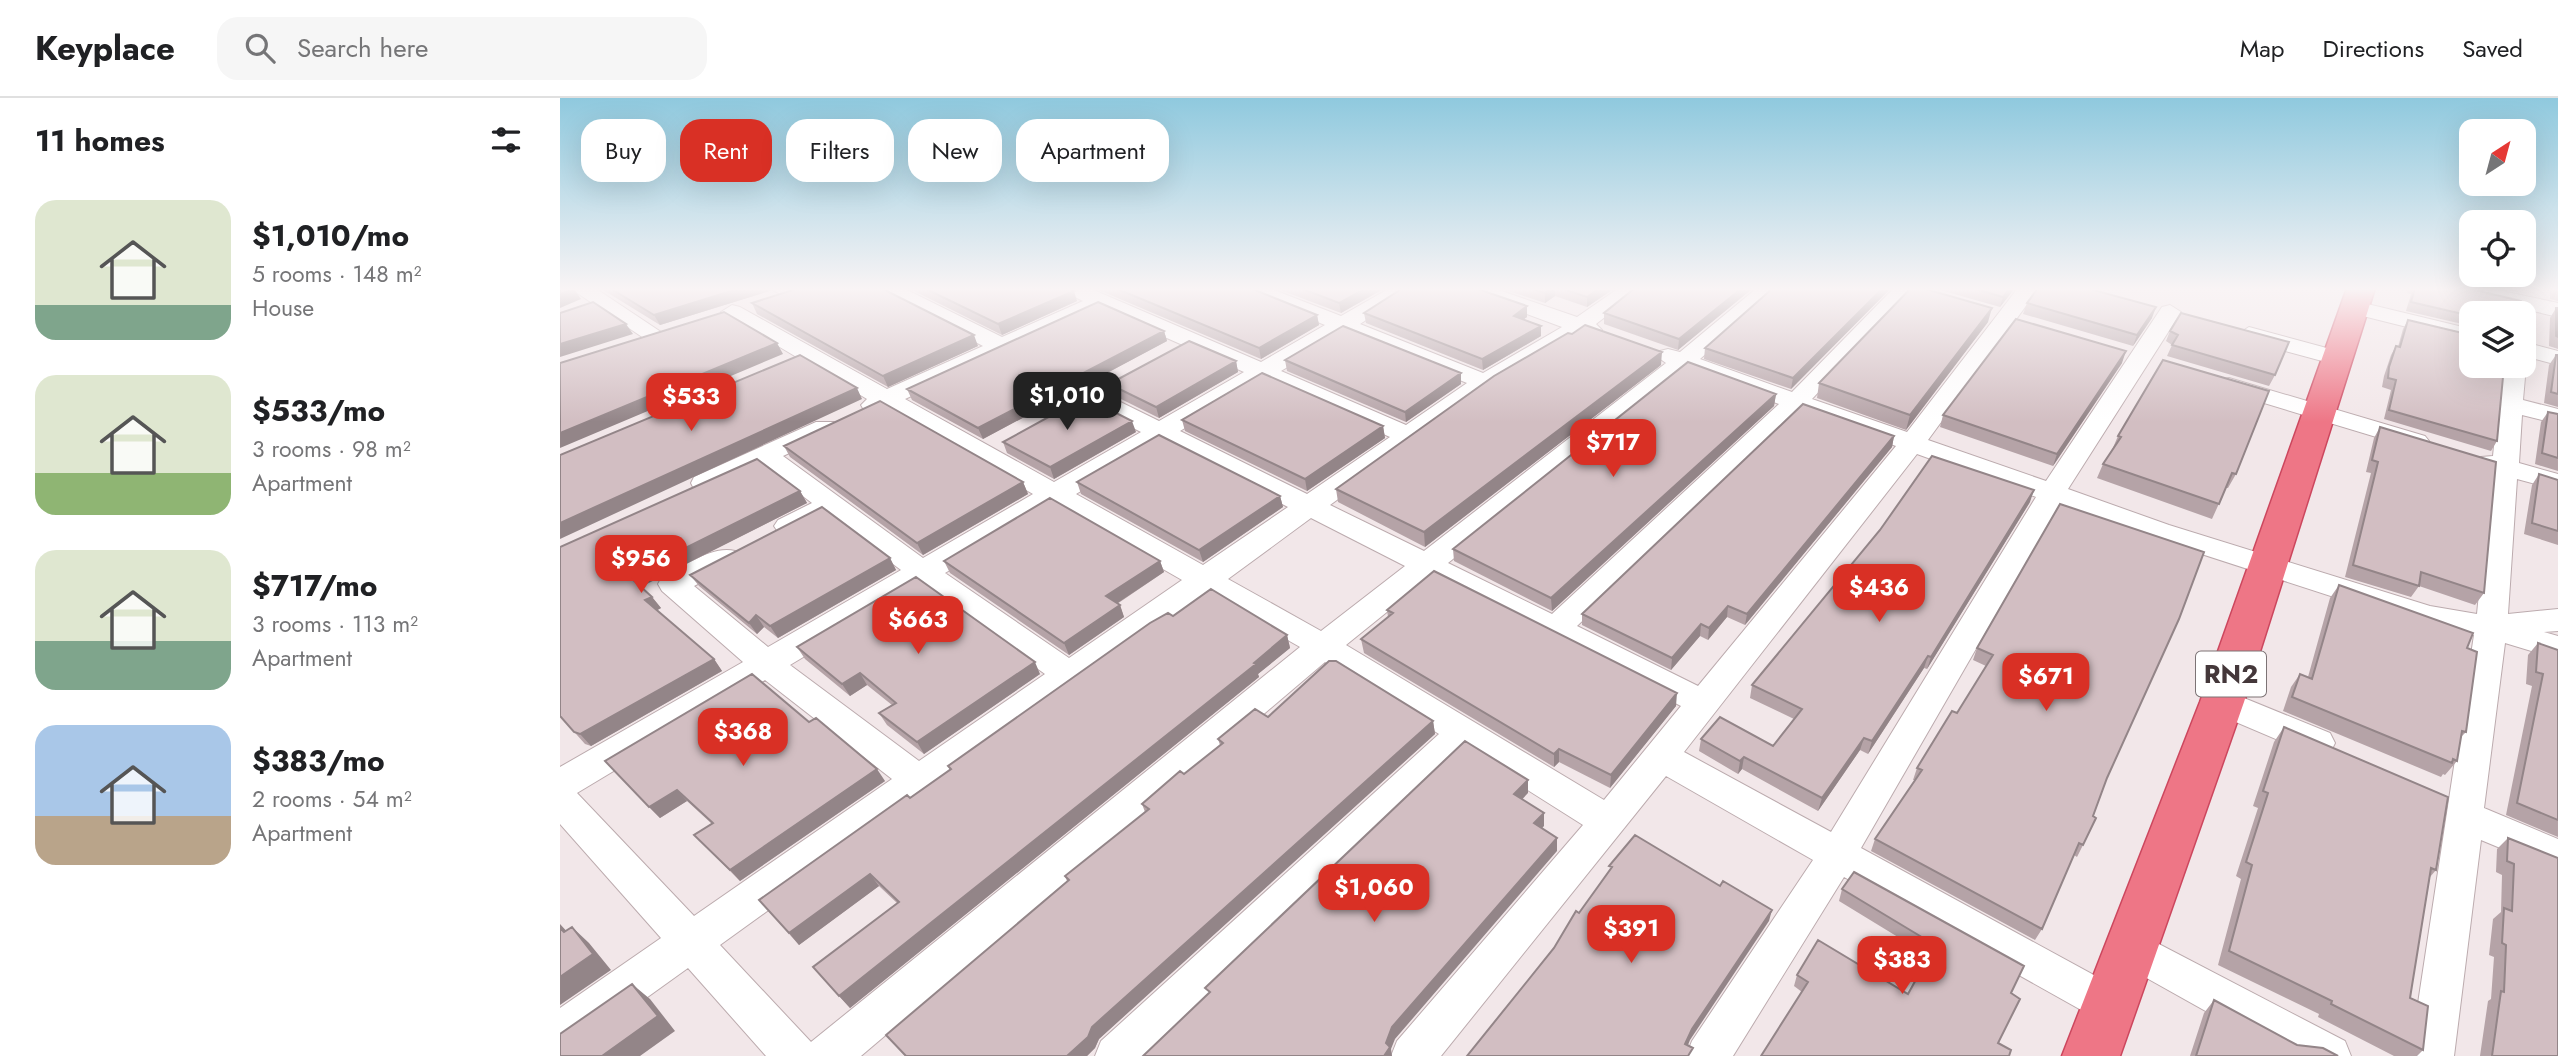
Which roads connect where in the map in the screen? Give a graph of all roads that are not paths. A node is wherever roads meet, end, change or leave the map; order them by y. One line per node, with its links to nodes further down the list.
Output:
1 (651, 333): 17 (street)
2 (667, 333): 17 (street)
3 (788, 333): 25 (street)
4 (975, 333): 21 (street)
5 (1030, 333): 21 (street)
6 (1175, 333): 19 (street)
7 (1329, 333): 30 (street)
8 (1361, 333): 33 (street)
9 (1568, 333): 33 (street)
10 (1600, 333): 18 (street)
11 (1717, 333): 28 (street)
12 (1867, 333): 36 (street)
13 (1994, 333): 42 (street)
14 (2157, 333): 48 (street)
15 (2245, 333): 26 (street)
16 (2346, 333): 26 (highway, RN2)
17 (656, 336): 20 (street)
18 (1619, 339)
19 (1191, 340): 24 (street); 30 (street)
20 (632, 344)
21 (1001, 346): 35 (street)
22 (1645, 348): 28 (street)
23 (2536, 352): 27 (street)
24 (1168, 353)
25 (806, 355): 29 (street); 35 (street)
26 (2337, 358): 38 (highway, RN2)
27 (2558, 358)
28 (1684, 361): 36 (street); 53 (street)
29 (781, 366)
30 (1264, 372): 40 (street); 41 (street)
31 (2205, 378): 38 (street)
32 (2513, 378): 37 (street)
33 (1485, 382): 41 (street)
34 (1089, 396): 40 (street)
35 (885, 400): 44 (street); 50 (street)
36 (1797, 401): 42 (street); 59 (street)
37 (2512, 404): 39 (street); 46 (street)
38 (2321, 413): 43 (street); 54 (highway, RN2)
39 (2558, 417)
40 (1162, 432): 50 (street); 52 (street)
41 (1409, 436): 52 (street)
42 (1912, 443): 48 (street); 64 (street)
43 (2441, 449)
44 (765, 454): 49 (street); 51 (street)
45 (2467, 456): 46 (street)
46 (2507, 468): 47 (street); 58 (street)
47 (2558, 482)
48 (2052, 493): 54 (street); 75 (street)
49 (681, 494)
50 (1055, 495): 55 (street); 56 (street)
51 (831, 504): 55 (street); 62 (street)
52 (1310, 506): 53 (street); 56 (street)
53 (1426, 564): 59 (street); 60 (street)
54 (2266, 566): 58 (street); 65 (highway, RN2)
55 (923, 572): 62 (street); 63 (street)
56 (1205, 579): 60 (street); 63 (street)
57 (2558, 620): 58 (street)
58 (2491, 626): 61 (street); 73 (street)
59 (1557, 627): 64 (street)
60 (1323, 646): 66 (street); 82 (street)
61 (2558, 648)
62 (766, 664): 69 (street); 70 (street)
63 (1069, 674): 69 (street)
64 (1702, 702): 67 (street)
65 (2222, 702): 68 (street); 78 (highway, RN2)
66 (1465, 732): 74 (street); 83 (street)
67 (1659, 755): 74 (street); 75 (street)
68 (2345, 755)
69 (920, 781): 77 (street)
70 (560, 785)
71 (2431, 792): 73 (street)
72 (560, 799): 77 (street)
73 (2467, 812): 76 (street); 88 (street)
74 (1608, 822): 84 (street)
75 (1838, 855): 79 (street); 85 (street)
76 (2558, 856)
77 (691, 942): 80 (street); 81 (street)
78 (2132, 949): 79 (highway, RN2); 87 (street)
79 (2108, 1004): 86 (highway, RN2)
80 (560, 1034)
81 (795, 1056)
82 (827, 1056)
83 (1117, 1056)
84 (1413, 1056)
85 (1708, 1056)
86 (2091, 1056)
87 (2329, 1056)
88 (2432, 1056)

